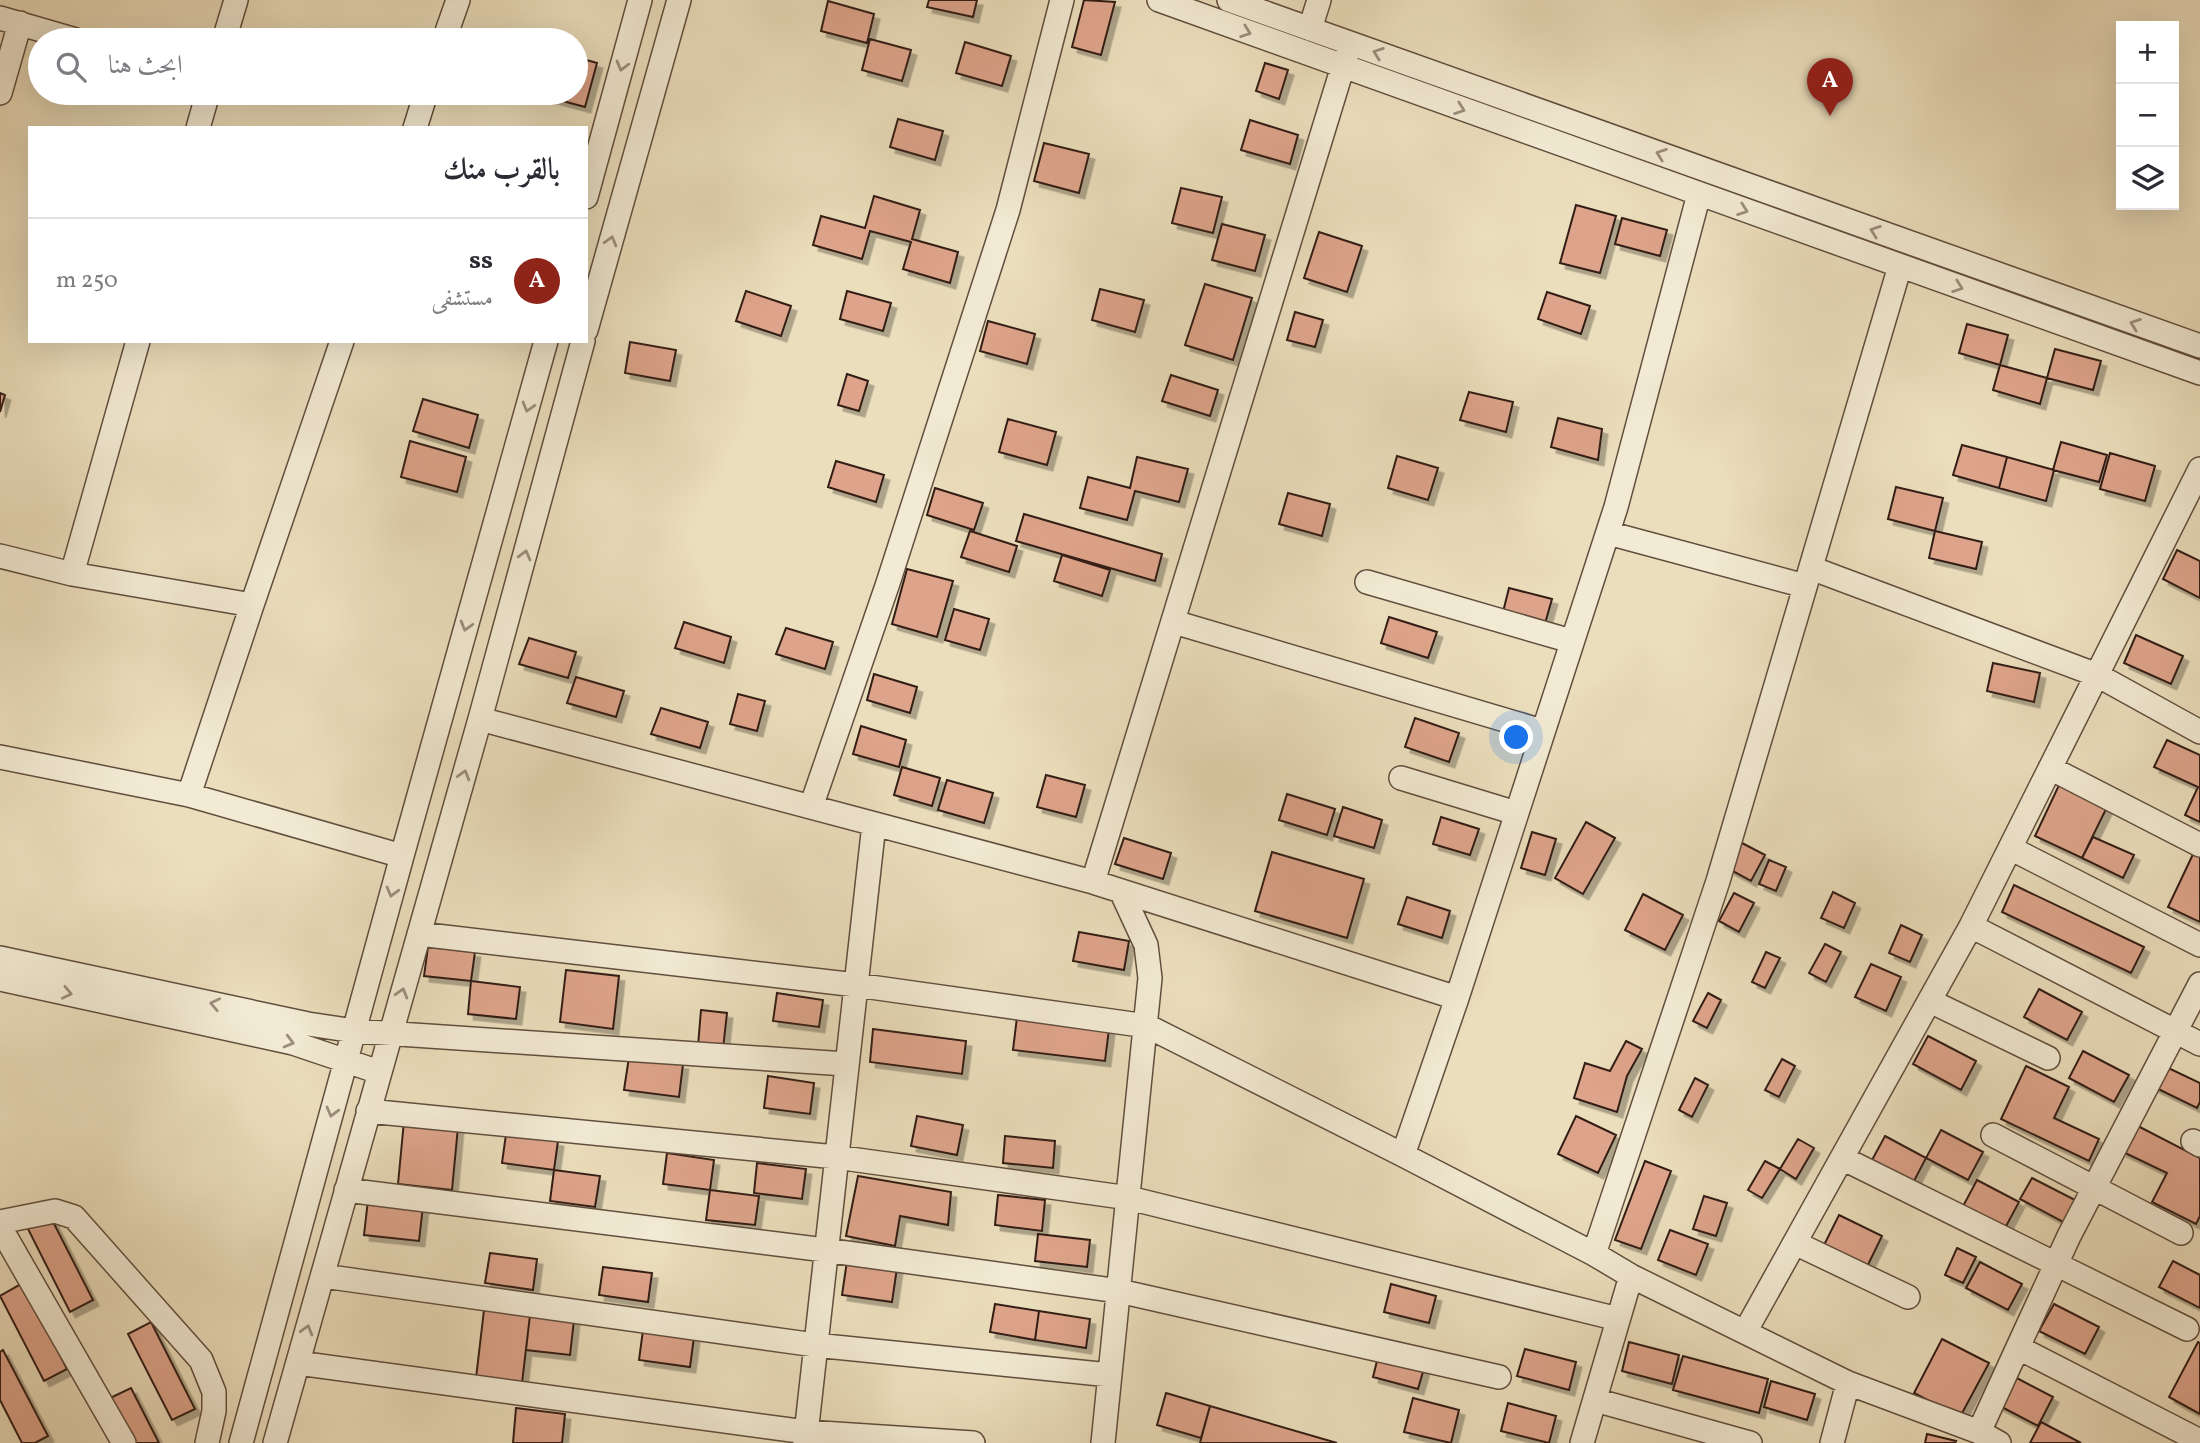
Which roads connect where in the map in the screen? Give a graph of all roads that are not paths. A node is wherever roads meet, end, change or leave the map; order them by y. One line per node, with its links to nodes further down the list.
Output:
1 (236, 0): 12 (street)
2 (458, 0): 13 (street)
3 (640, 0): 22 (street, one-way to 22)
4 (680, 0): 25 (street, one-way to 4)
5 (1062, 0): 49 (street)
6 (1159, 0): 16 (street, one-way to 16)
7 (1229, 0): 9 (street)
8 (1319, 0): 14 (street)
9 (1287, 10): 14 (street)
10 (10, 20): 11 (street); 17 (street)
11 (36, 28)
12 (228, 28)
13 (448, 28)
14 (1310, 29): 15 (street)
15 (1350, 43): 16 (street); 30 (street, one-way to 15)
16 (1343, 67): 23 (street, one-way to 23); 39 (street)
17 (0, 93)
18 (205, 105): 20 (street)
19 (422, 105): 21 (street)
20 (199, 126)
21 (416, 126)
22 (588, 190)
23 (1699, 194): 24 (street, one-way to 24); 33 (street)
24 (1900, 266): 31 (street, one-way to 31); 36 (street)
25 (588, 323)
26 (137, 343): 35 (street)
27 (341, 343): 38 (street)
28 (545, 343): 54 (street, one-way to 54)
29 (582, 343): 42 (street, one-way to 29)
30 (2200, 346)
31 (2200, 373)
32 (2200, 469): 41 (street)
33 (1608, 533): 36 (street); 40 (street)
34 (0, 556): 35 (street)
35 (72, 574): 38 (street)
36 (1808, 577): 41 (street); 87 (street)
37 (1367, 582): 40 (street)
38 (253, 605): 48 (street)
39 (1174, 622): 43 (street); 55 (street)
40 (1571, 641): 43 (street)
41 (2097, 675): 44 (street); 46 (street)
42 (480, 719): 49 (street); 58 (street, one-way to 42)
43 (1542, 731): 50 (street)
44 (2200, 732)
45 (0, 757): 48 (street)
46 (2050, 768): 52 (street); 53 (street)
47 (1401, 778): 50 (street)
48 (189, 795): 54 (street)
49 (811, 807): 51 (street)
50 (1516, 813): 64 (street)
51 (874, 824): 55 (street); 63 (street)
52 (2200, 845)
53 (2010, 848): 57 (street); 59 (street)
54 (402, 856): 67 (street, one-way to 67)
55 (1093, 882): 56 (street)
56 (1121, 891): 64 (street); 66 (street)
57 (1971, 926): 65 (street); 68 (street)
58 (419, 934): 63 (street); 69 (street, one-way to 58)
59 (2200, 945)
60 (0, 958): 67 (street, one-way to 60)
61 (0, 979): 72 (street, one-way to 72)
62 (2200, 984): 68 (street)
63 (856, 985): 66 (street); 73 (street)
64 (1457, 998): 77 (street)
65 (1930, 1001): 71 (street); 79 (street)
66 (1147, 1026): 77 (street); 82 (street)
67 (354, 1031): 69 (street); 72 (street)
68 (2175, 1031): 70 (street); 80 (street)
69 (391, 1034): 73 (street); 74 (street)
70 (2200, 1044)
71 (2048, 1058)
72 (346, 1060): 74 (street); 108 (street, one-way to 108)
73 (846, 1065): 78 (street)
74 (379, 1072): 75 (street)
75 (368, 1111): 78 (street); 81 (street)
76 (1993, 1135): 80 (street)
77 (1403, 1155): 87 (street)
78 (836, 1157): 82 (street); 86 (street)
79 (1842, 1158): 85 (street); 88 (street)
80 (2094, 1188): 84 (street); 88 (street)
81 (346, 1190): 86 (street); 89 (street)
82 (1129, 1198): 91 (street); 93 (street)
83 (0, 1224): 106 (street); 107 (street)
84 (2181, 1233)
85 (1795, 1243): 92 (street); 95 (street)
86 (825, 1251): 91 (street); 96 (street)
87 (1594, 1255): 90 (street)
88 (2056, 1265): 94 (street); 97 (street)
89 (323, 1276): 96 (street); 98 (street, one-way to 89)
90 (1631, 1276): 93 (street); 95 (street)
91 (1119, 1291): 99 (street); 100 (street)
92 (1908, 1297)
93 (1618, 1319): 102 (street)
94 (2187, 1329)
95 (1745, 1332): 101 (street)
96 (816, 1345): 99 (street); 103 (street)
97 (2019, 1348): 104 (street); 105 (street)
98 (298, 1363): 103 (street); 109 (street)
99 (1110, 1375): 111 (street)
100 (1499, 1377)
101 (1848, 1383): 104 (street); 114 (street)
102 (1595, 1400): 112 (street); 113 (street)
103 (806, 1437): 110 (street)
104 (1989, 1438)
105 (2200, 1441)
106 (124, 1443)
107 (207, 1443)
108 (241, 1443)
109 (275, 1443)
110 (973, 1443)
111 (1103, 1443)
112 (1582, 1443)
113 (1750, 1443)
114 (1832, 1443)

